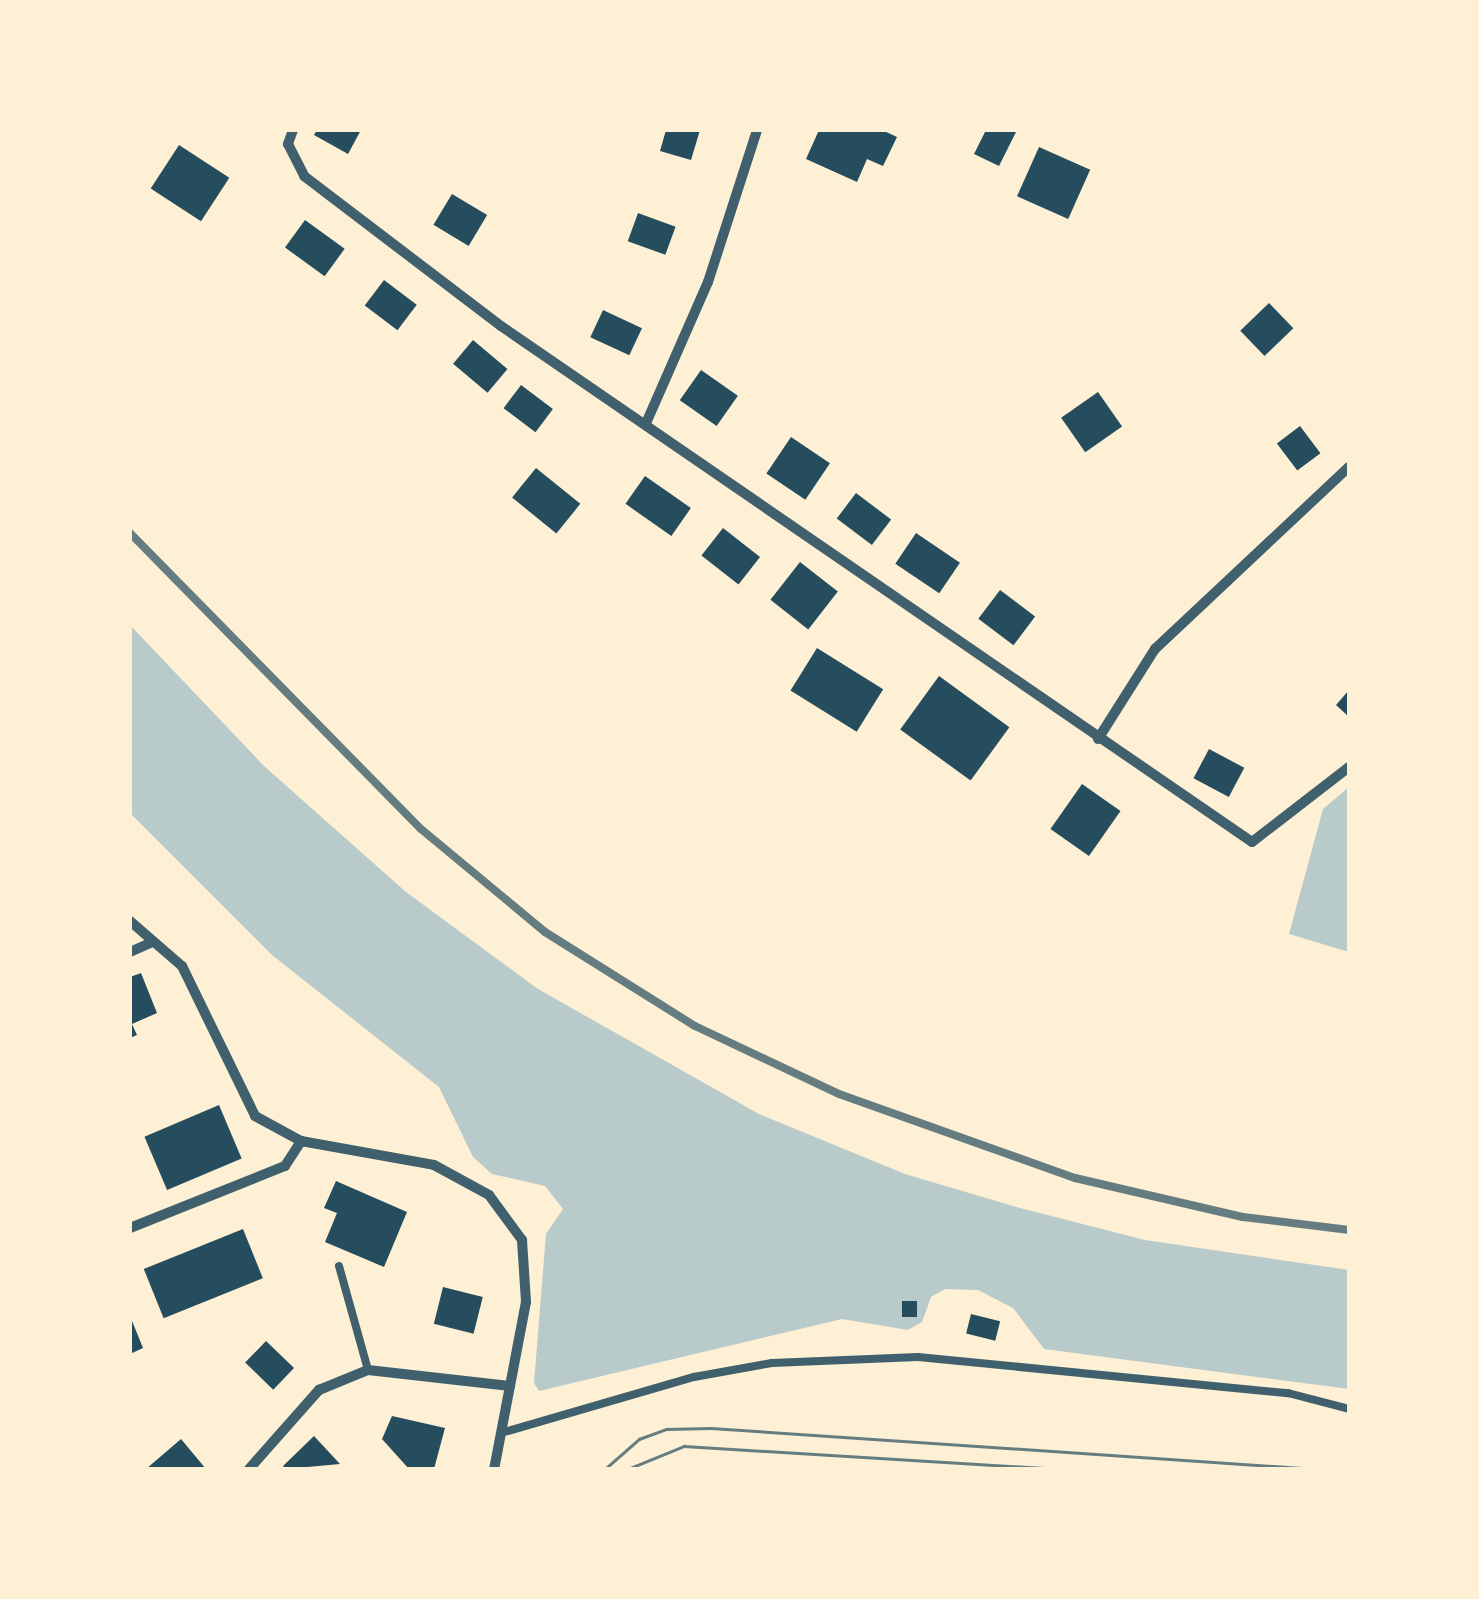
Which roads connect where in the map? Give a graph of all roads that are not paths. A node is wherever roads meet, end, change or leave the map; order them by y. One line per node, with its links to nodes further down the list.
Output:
1 (293, 130): 3 (street)
2 (757, 130): 3 (street)
3 (647, 421): 5 (street)
4 (1349, 468): 5 (street)
5 (1098, 739): 6 (street)
6 (1349, 767)
7 (130, 921): 8 (street)
8 (152, 942): 9 (street); 10 (street)
9 (130, 952)
10 (301, 1141): 11 (street); 14 (street)
11 (130, 1228)
12 (339, 1266): 13 (lane)
13 (368, 1370): 14 (street); 17 (street)
14 (510, 1386): 16 (street)
15 (1349, 1408): 16 (lane)
16 (501, 1433): 18 (street)
17 (248, 1469)
18 (494, 1469)

